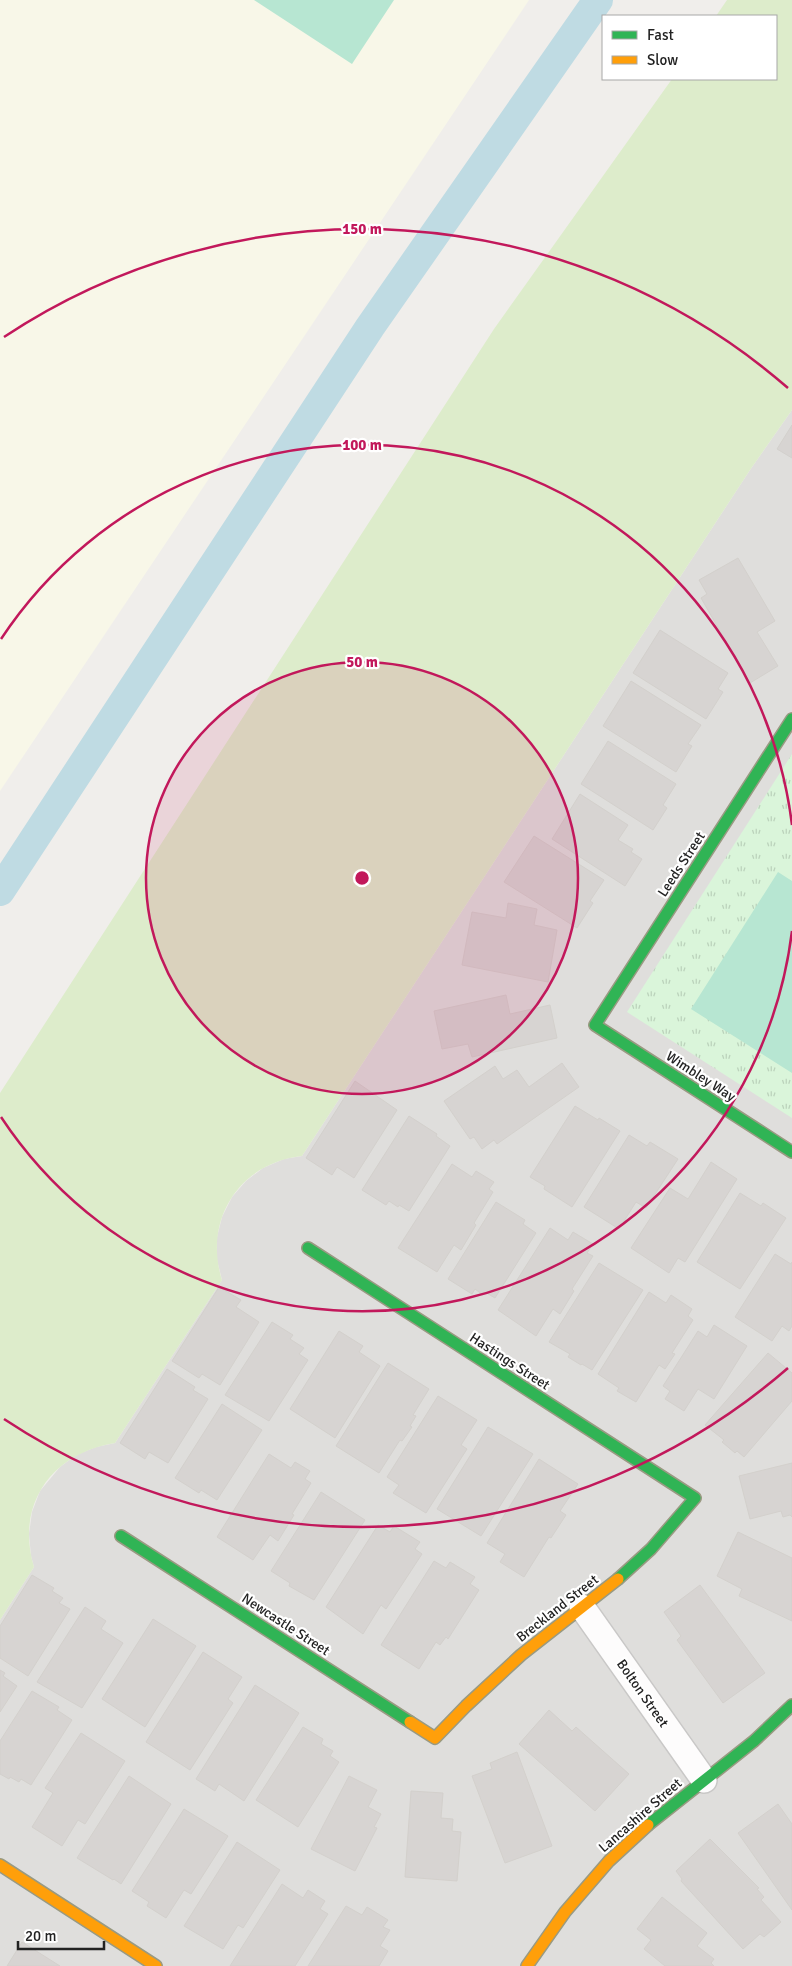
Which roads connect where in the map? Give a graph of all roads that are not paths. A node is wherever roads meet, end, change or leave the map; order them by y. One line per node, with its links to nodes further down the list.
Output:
1 (792, 719): 2 (street, Leeds Street)
2 (595, 1025): 3 (street, Wimbley Way)
3 (792, 1152)
4 (308, 1248): 5 (street, Hastings Street)
5 (695, 1498): 7 (street, Breckland Street)
6 (121, 1536): 9 (street, Newcastle Street)
7 (582, 1607): 9 (street, Breckland Street); 10 (street, Bolton Street)
8 (792, 1705): 10 (street, Lancashire Street)
9 (435, 1738)
10 (704, 1780): 13 (street, Lancashire Street)
11 (0, 1865): 12 (street)
12 (156, 1966)
13 (528, 1966)

